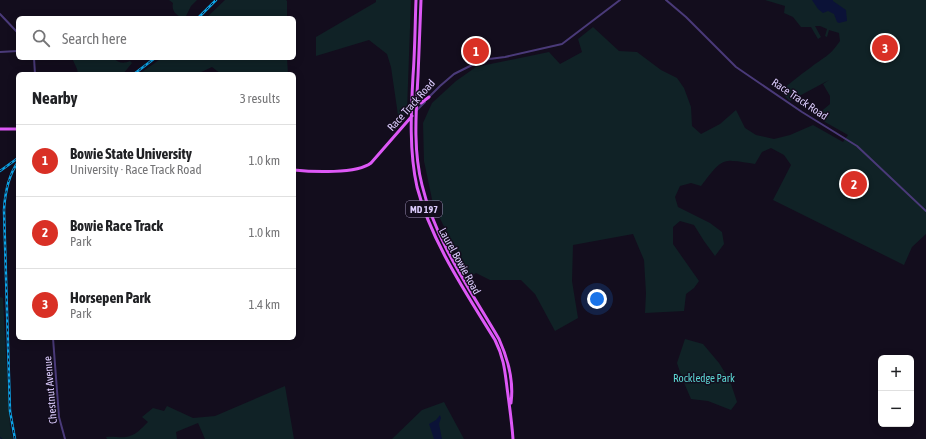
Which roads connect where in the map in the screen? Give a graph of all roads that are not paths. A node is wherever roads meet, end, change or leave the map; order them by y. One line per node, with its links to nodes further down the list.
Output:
1 (416, 0): 14 (main road, Laurel Bowie Road / MD 197)
2 (421, 0): 12 (main road, Laurel Bowie Road / MD 197)
3 (666, 0): 20 (street, Race Track Road)
4 (618, 1): 11 (street, Race Track Road)
5 (0, 14): 6 (street)
6 (16, 31)
7 (16, 51): 8 (street)
8 (0, 52)
9 (34, 60): 10 (street)
10 (35, 72)
11 (429, 96): 12 (main road); 13 (street, Race Track Road)
12 (416, 100): 13 (main road, Laurel Bowie Road / MD 197)
13 (416, 111): 14 (main road, Race Track Road); 22 (main road, Laurel Bowie Road / MD 197)
14 (412, 116): 15 (main road, Race Track Road); 16 (main road, Laurel Bowie Road / MD 197)
15 (404, 126): 16 (main road); 19 (main road, Race Track Road)
16 (412, 127): 22 (main road, Laurel Bowie Road / MD 197)
17 (0, 129): 18 (main road)
18 (16, 129)
19 (296, 170)
20 (926, 211)
21 (53, 340): 23 (street, Chestnut Avenue)
22 (511, 405): 24 (main road, Laurel Bowie Road / MD 197)
23 (65, 439)
24 (513, 439)

